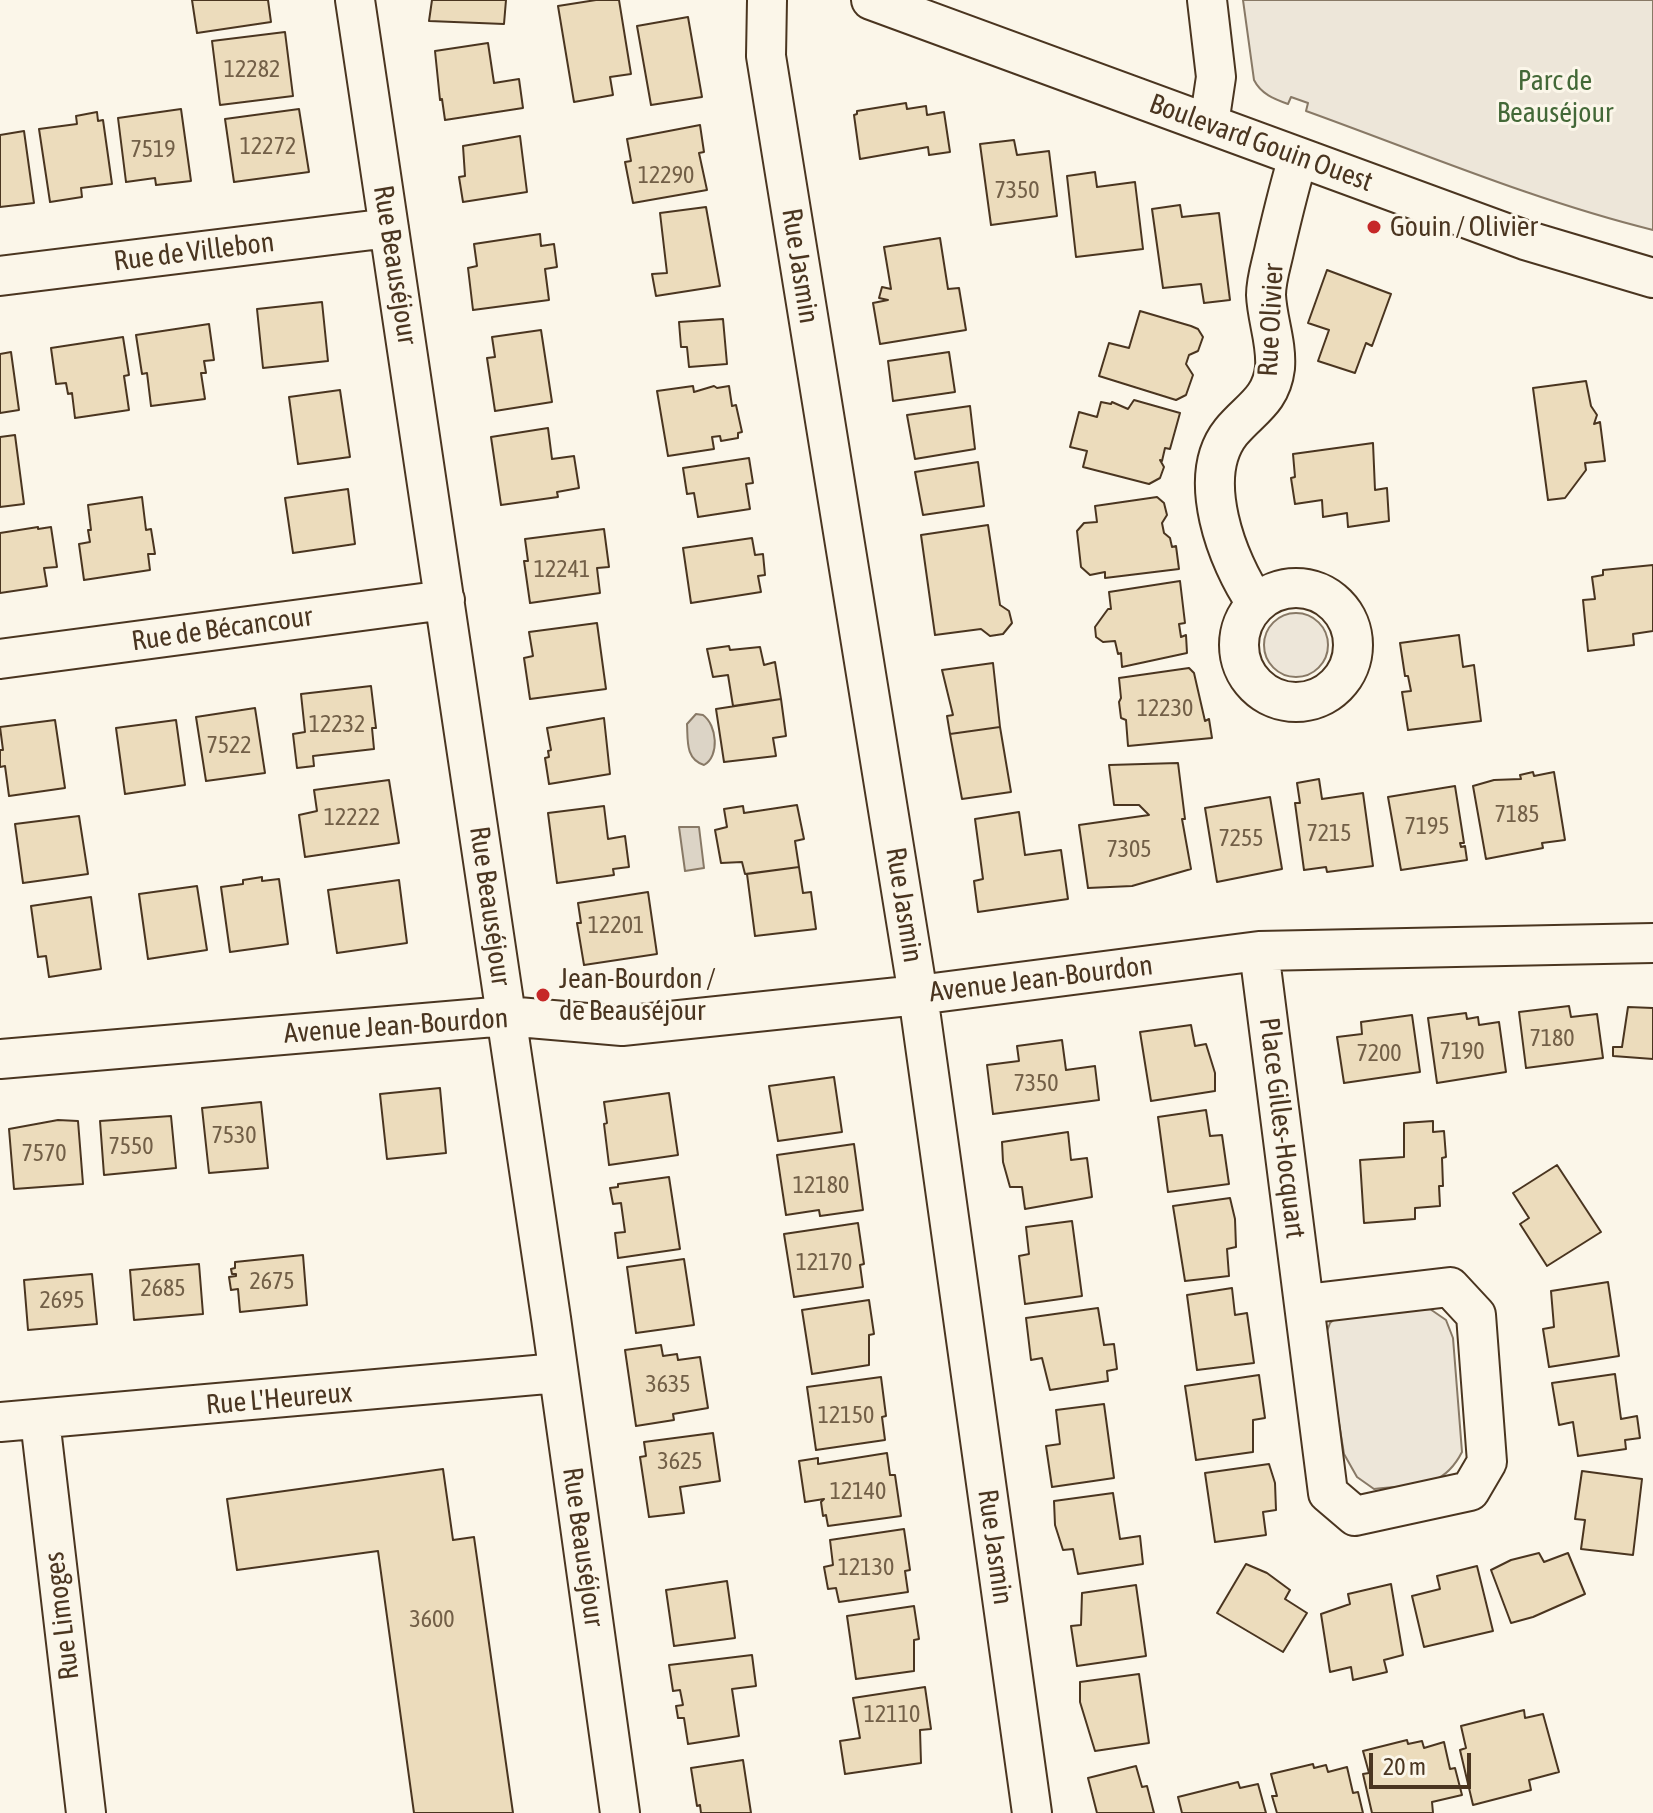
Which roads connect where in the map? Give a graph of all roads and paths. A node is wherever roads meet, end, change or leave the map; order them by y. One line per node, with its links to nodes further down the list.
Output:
1 (355, 0): 7 (street, Rue Beauséjour)
2 (767, 0): 15 (street, Rue Jasmin)
3 (871, 0): 5 (street, Boulevard Gouin Ouest)
4 (1207, 0): 5 (street)
5 (1209, 124): 6 (street, Boulevard Gouin Ouest)
6 (1298, 158): 9 (street, Boulevard Gouin Ouest); 11 (street, Rue Olivier)
7 (389, 228): 8 (street, Rue de Villebon); 10 (street, Rue Beauséjour)
8 (0, 276)
9 (1653, 278)
10 (445, 600): 12 (street, Rue de Bécancour); 16 (street, Rue Beauséjour)
11 (1256, 603)
12 (0, 659)
13 (1653, 943): 14 (street, Avenue Jean-Bourdon)
14 (1259, 951): 15 (street, Avenue Jean-Bourdon); 18 (street, Place Gilles-Hocquart)
15 (918, 995): 16 (street, Avenue Jean-Bourdon); 24 (street, Rue Jasmin)
16 (506, 1016): 17 (street, Avenue Jean-Bourdon); 19 (street, Rue Beauséjour)
17 (0, 1059)
18 (1305, 1304): 18 (street, Place Gilles-Hocquart)
19 (558, 1373): 20 (street, Rue L'Heureux); 23 (street, Rue Beauséjour)
20 (40, 1420): 21 (street, Rue L'Heureux); 22 (street, Rue Limoges)
21 (0, 1422)
22 (86, 1813)
23 (620, 1813)
24 (1032, 1813)

